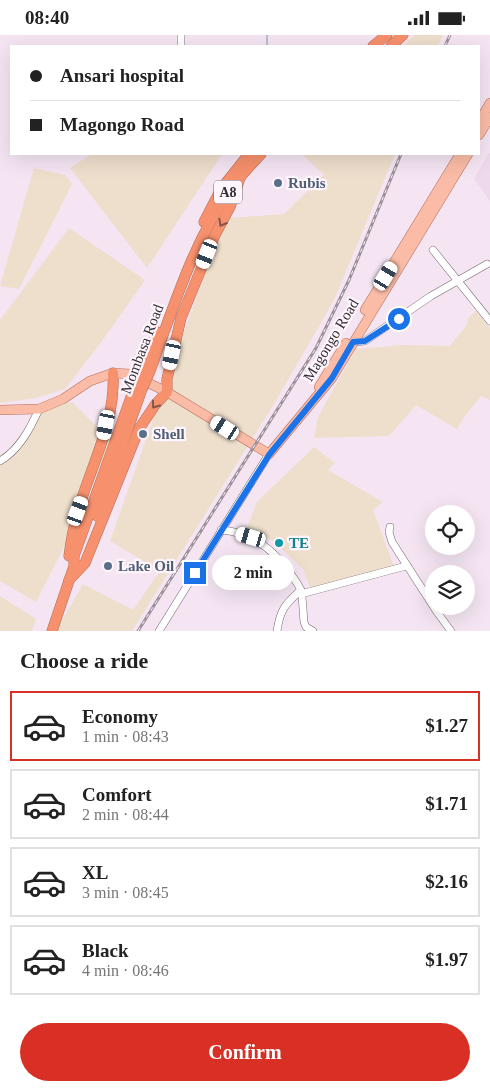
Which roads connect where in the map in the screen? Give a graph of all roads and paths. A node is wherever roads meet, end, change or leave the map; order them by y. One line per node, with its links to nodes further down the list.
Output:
1 (387, 35): 3 (highway)
2 (403, 35): 4 (highway)
3 (374, 45)
4 (392, 45)
5 (490, 103): 7 (main road)
6 (490, 117): 8 (main road)
7 (480, 120)
8 (480, 133)
9 (248, 155): 17 (highway, Mombasa Road / A8)
10 (260, 155): 13 (highway, Mombasa Road / A8)
11 (459, 155): 24 (main road, Magongo Road)
12 (467, 155): 19 (main road, Magongo Road)
13 (240, 178): 17 (highway, Mombasa Road / A8); 21 (highway, one-way to 21)
14 (433, 250): 16 (street)
15 (487, 264): 16 (street)
16 (458, 281): 18 (street); 19 (street)
17 (174, 298): 30 (highway, Mombasa Road, bridge)
18 (490, 321)
19 (353, 342): 24 (main road, Magongo Road)
20 (113, 373): 21 (main road); 22 (main road); 30 (highway)
21 (167, 392): 25 (main road); 30 (highway, one-way to 30)
22 (38, 409): 23 (main road); 26 (street)
23 (0, 410)
24 (304, 411): 25 (main road, Magongo Road)
25 (269, 455): 28 (street, Magongo Road)
26 (0, 461)
27 (390, 527): 29 (street)
28 (221, 530): 31 (street); 33 (street, Magongo Road)
29 (406, 566): 31 (street); 36 (street)
30 (69, 580): 32 (highway, Mombasa Road)
31 (301, 592): 34 (street); 35 (street)
32 (52, 631)
33 (159, 631)
34 (277, 631)
35 (313, 631)
36 (451, 631)

